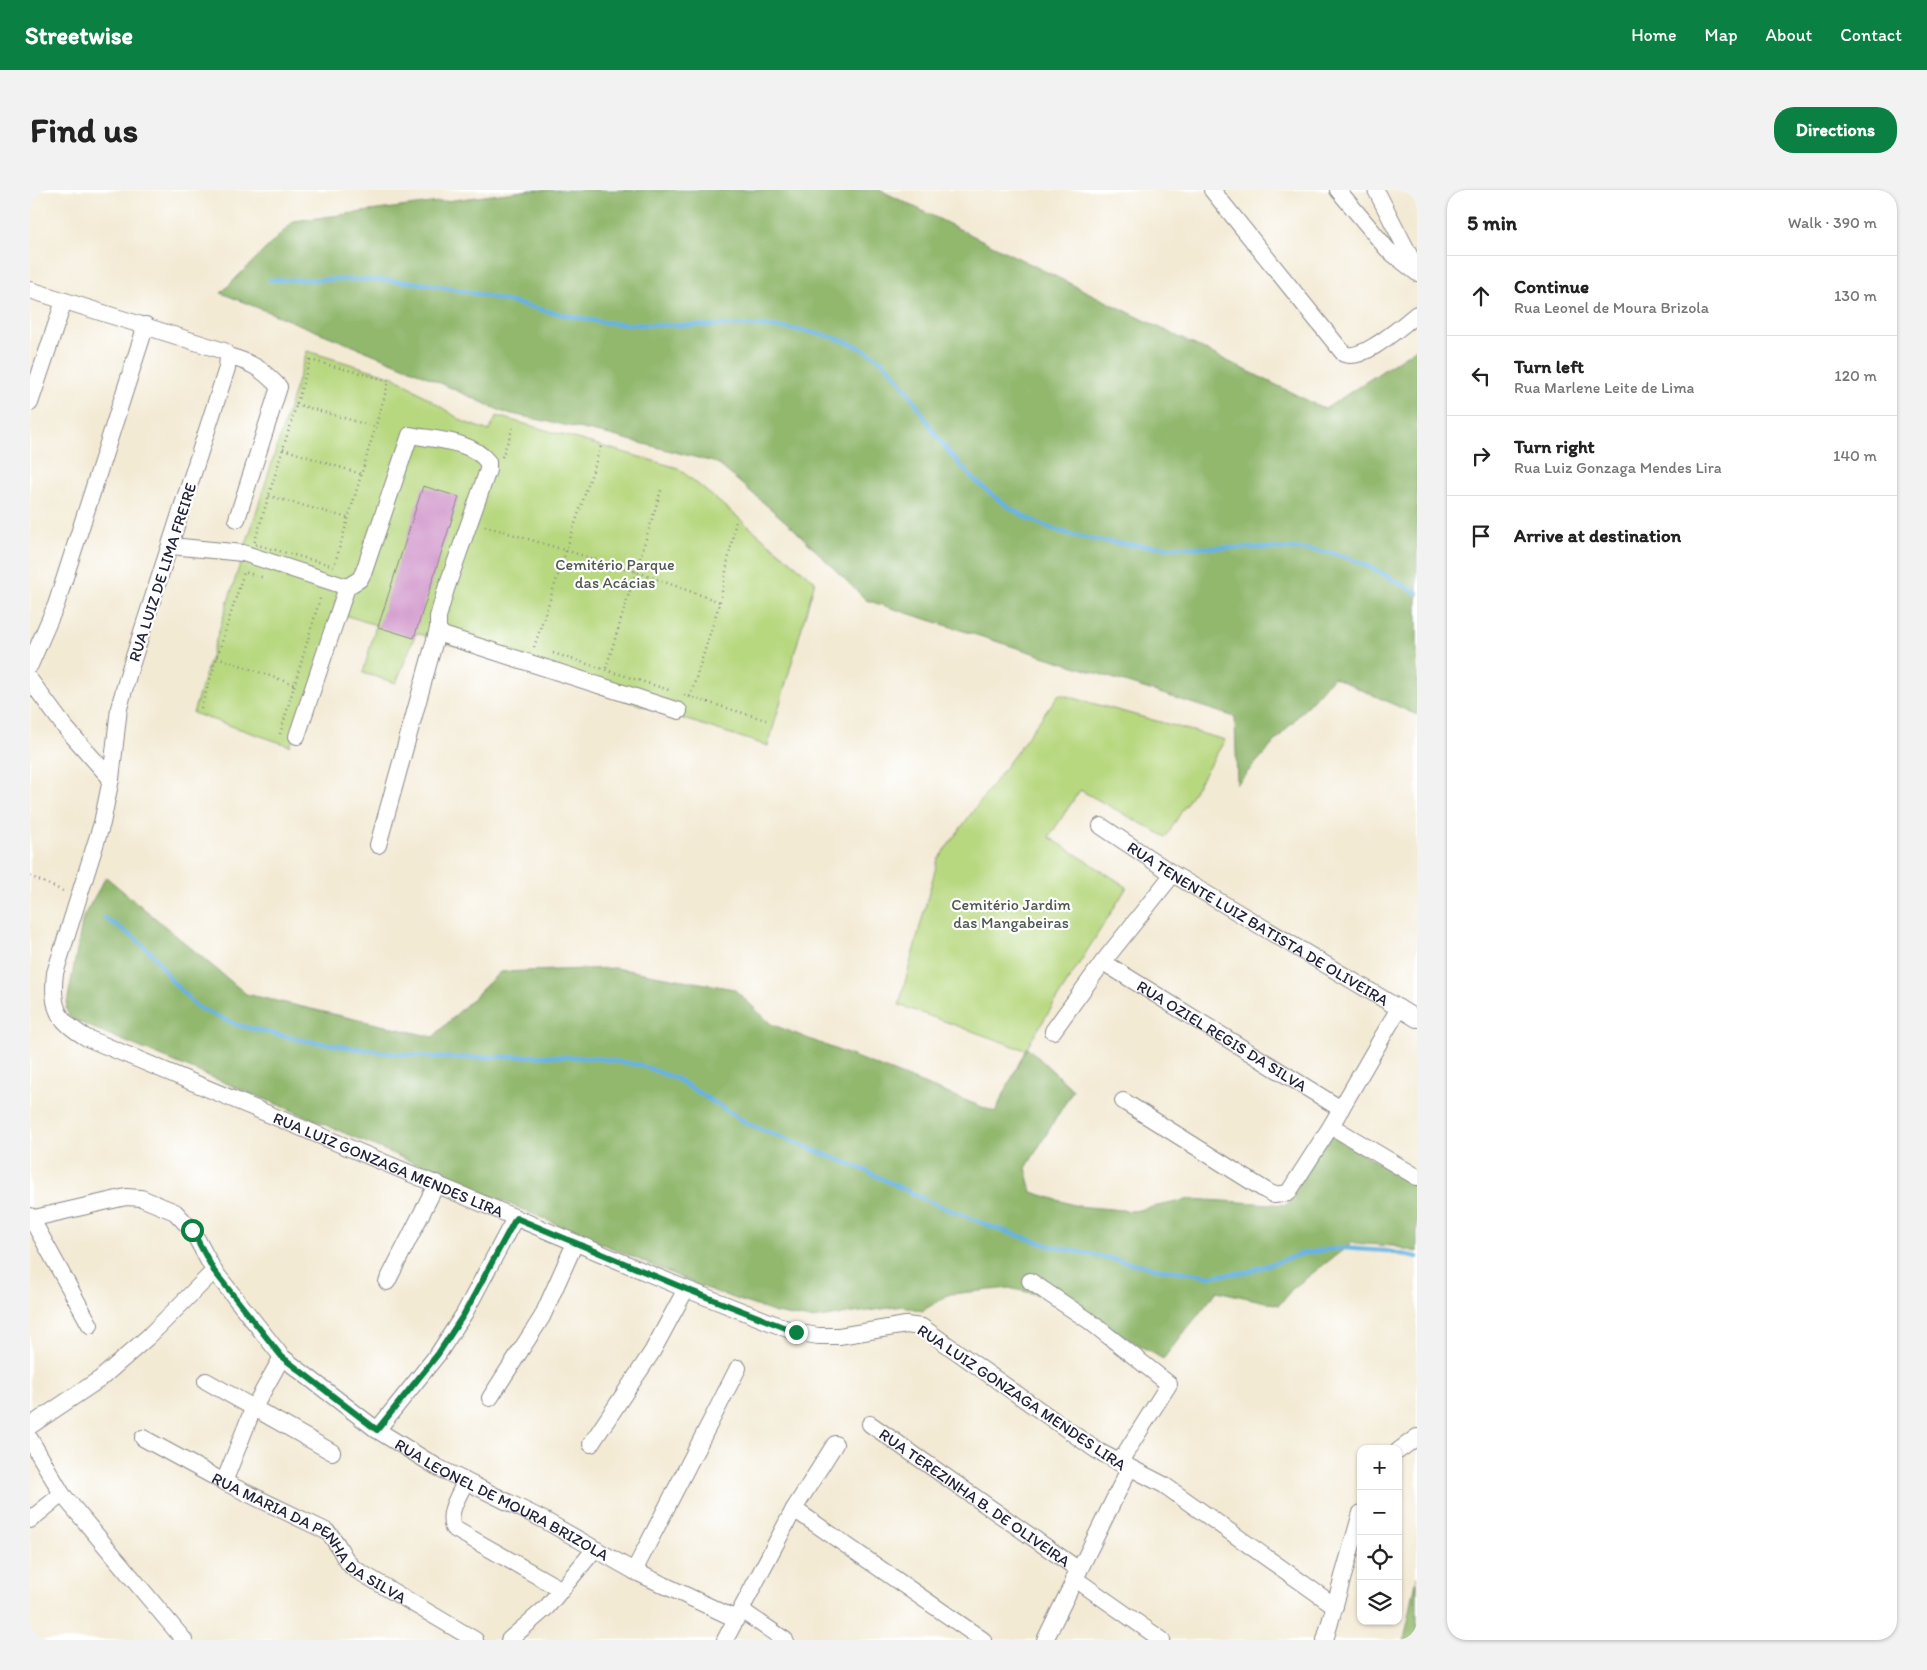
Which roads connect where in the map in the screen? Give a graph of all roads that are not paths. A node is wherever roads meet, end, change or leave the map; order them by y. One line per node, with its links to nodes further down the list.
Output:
1 (1212, 190): 7 (street)
2 (1338, 190): 4 (street)
3 (1376, 190): 4 (street)
4 (1417, 272)
5 (30, 290): 6 (street)
6 (64, 301): 8 (street); 10 (street)
7 (1417, 314)
8 (146, 325): 9 (street); 15 (street)
9 (228, 362): 11 (street); 12 (street, RUA LUIZ DE LIMA FREIRE)
10 (30, 403)
11 (237, 519)
12 (171, 546): 13 (street); 19 (street, RUA LUIZ DE LIMA FREIRE)
13 (347, 587): 14 (street); 18 (street)
14 (438, 629): 17 (street); 21 (street)
15 (30, 665)
16 (30, 680): 19 (street)
17 (679, 711)
18 (297, 736)
19 (111, 779): 31 (street, RUA LUIZ GONZAGA MENDES LIRA)
20 (1101, 826): 22 (street, RUA TENENTE LUIZ BATISTA DE OLIVEIRA)
21 (378, 845)
22 (1173, 874): 23 (street); 24 (street, RUA TENENTE LUIZ BATISTA DE OLIVEIRA)
23 (1103, 962): 26 (street); 28 (street, RUA OZIEL REGIS DA SILVA)
24 (1399, 1008): 25 (street, RUA TENENTE LUIZ BATISTA DE OLIVEIRA); 28 (street)
25 (1417, 1019)
26 (1053, 1031)
27 (1123, 1101): 29 (street)
28 (1341, 1109): 29 (street)
29 (1331, 1126): 30 (street)
30 (1417, 1177)
31 (437, 1183): 33 (street, RUA LUIZ GONZAGA MENDES LIRA); 37 (street)
32 (30, 1218): 35 (street, RUA LEONEL DE MOURA BRIZOLA); 39 (street)
33 (516, 1218): 34 (street, RUA LUIZ GONZAGA MENDES LIRA); 47 (street)
34 (575, 1243): 38 (street, RUA LUIZ GONZAGA MENDES LIRA); 43 (street)
35 (214, 1271): 40 (street, RUA LEONEL DE MOURA BRIZOLA); 46 (street)
36 (1030, 1281): 55 (street)
37 (387, 1282)
38 (686, 1289): 51 (street); 55 (street, RUA LUIZ GONZAGA MENDES LIRA)
39 (90, 1325)
40 (282, 1357): 44 (street); 47 (street, RUA LEONEL DE MOURA BRIZOLA)
41 (738, 1368): 63 (street)
42 (206, 1381): 44 (street)
43 (490, 1398)
44 (253, 1409): 54 (street); 56 (street)
45 (870, 1424): 64 (street, RUA TEREZINHA B. DE OLIVEIRA)
46 (30, 1426)
47 (377, 1430): 57 (street, RUA LEONEL DE MOURA BRIZOLA)
48 (1417, 1437): 53 (street)
49 (142, 1438): 56 (street, RUA MARIA DA PENHA DA SILVA)
50 (30, 1439): 58 (street)
51 (591, 1444)
52 (835, 1444): 59 (street)
53 (1402, 1448)
54 (332, 1452)
55 (1124, 1466): 64 (street); 66 (street, RUA LUIZ GONZAGA MENDES LIRA)
56 (224, 1482): 69 (street, RUA MARIA DA PENHA DA SILVA)
57 (465, 1482): 62 (street, RUA LEONEL DE MOURA BRIZOLA); 65 (street)
58 (62, 1494): 60 (street); 68 (street)
59 (794, 1508): 67 (street); 73 (street)
60 (30, 1520)
61 (1357, 1527): 66 (street)
62 (594, 1550): 63 (street, RUA LEONEL DE MOURA BRIZOLA); 65 (street)
63 (634, 1571): 67 (street, RUA LEONEL DE MOURA BRIZOLA)
64 (1076, 1574): 74 (street); 75 (street, RUA TEREZINHA B. DE OLIVEIRA)
65 (562, 1590): 70 (street)
66 (1335, 1606): 76 (street)
67 (738, 1614): 71 (street); 72 (street, RUA LEONEL DE MOURA BRIZOLA)
68 (184, 1640)
69 (475, 1640)
70 (508, 1640)
71 (725, 1640)
72 (785, 1640)
73 (983, 1640)
74 (1045, 1640)
75 (1162, 1640)
76 (1326, 1640)

